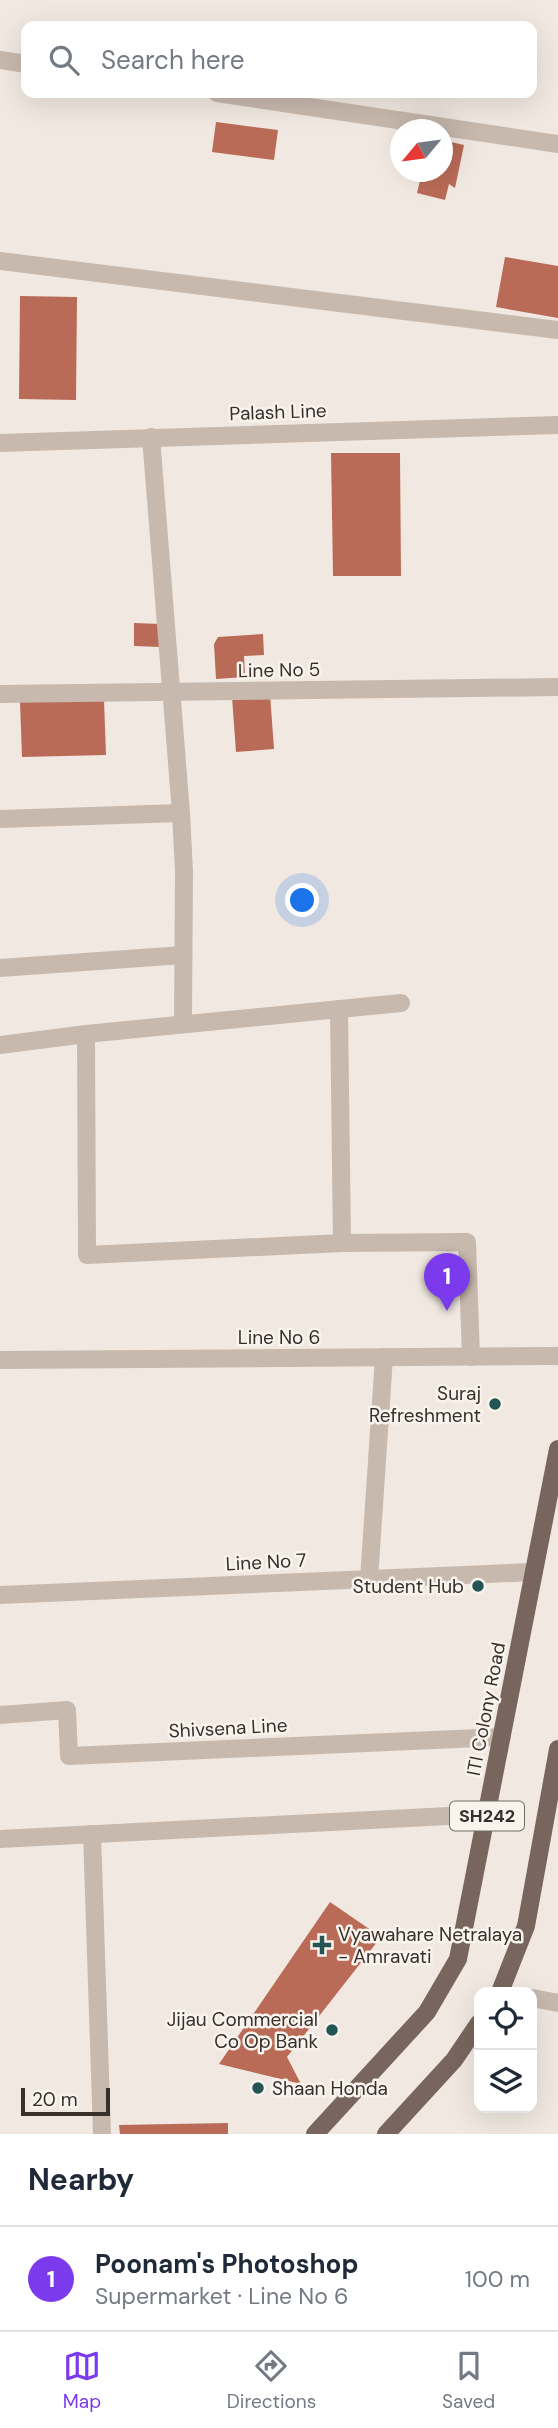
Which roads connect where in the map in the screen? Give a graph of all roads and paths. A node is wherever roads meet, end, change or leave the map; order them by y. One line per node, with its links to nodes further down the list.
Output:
1 (0, 60): 2 (street)
2 (21, 63)
3 (250, 98): 4 (street)
4 (558, 144)
5 (0, 261): 6 (street)
6 (558, 330)
7 (558, 425): 8 (street, Palash Line)
8 (151, 437): 9 (street, Palash Line); 11 (street)
9 (0, 443)
10 (558, 687): 11 (street, Line No 5)
11 (172, 693): 12 (street, Line No 5); 13 (street)
12 (0, 694)
13 (181, 813): 14 (street); 15 (street)
14 (0, 818)
15 (183, 955): 16 (street); 19 (street)
16 (0, 968)
17 (401, 1003): 18 (street)
18 (339, 1009): 19 (street); 22 (street)
19 (183, 1024): 20 (street)
20 (86, 1034): 21 (street); 22 (street)
21 (0, 1045)
22 (342, 1243): 25 (street)
23 (558, 1356): 25 (street, Line No 6)
24 (384, 1357): 25 (street, Line No 6); 26 (street, Line No 6); 29 (street)
25 (471, 1357)
26 (0, 1360)
27 (558, 1449): 28 (main road, ITI Colony Road / SH242)
28 (534, 1572): 29 (street, Line No 7); 32 (main road, ITI Colony Road / SH242)
29 (369, 1579): 30 (street, Line No 7)
30 (0, 1595)
31 (0, 1715): 32 (street, Shivsena Line)
32 (502, 1737): 34 (main road, ITI Colony Road / SH242)
33 (558, 1749): 37 (main road, SH242)
34 (487, 1814): 35 (street); 42 (main road, ITI Colony Road / SH242)
35 (92, 1834): 36 (street); 41 (street)
36 (0, 1839)
37 (502, 1987)
38 (537, 1999): 39 (street)
39 (558, 2003)
40 (474, 2030): 43 (main road)
41 (102, 2134)
42 (315, 2134)
43 (386, 2134)

